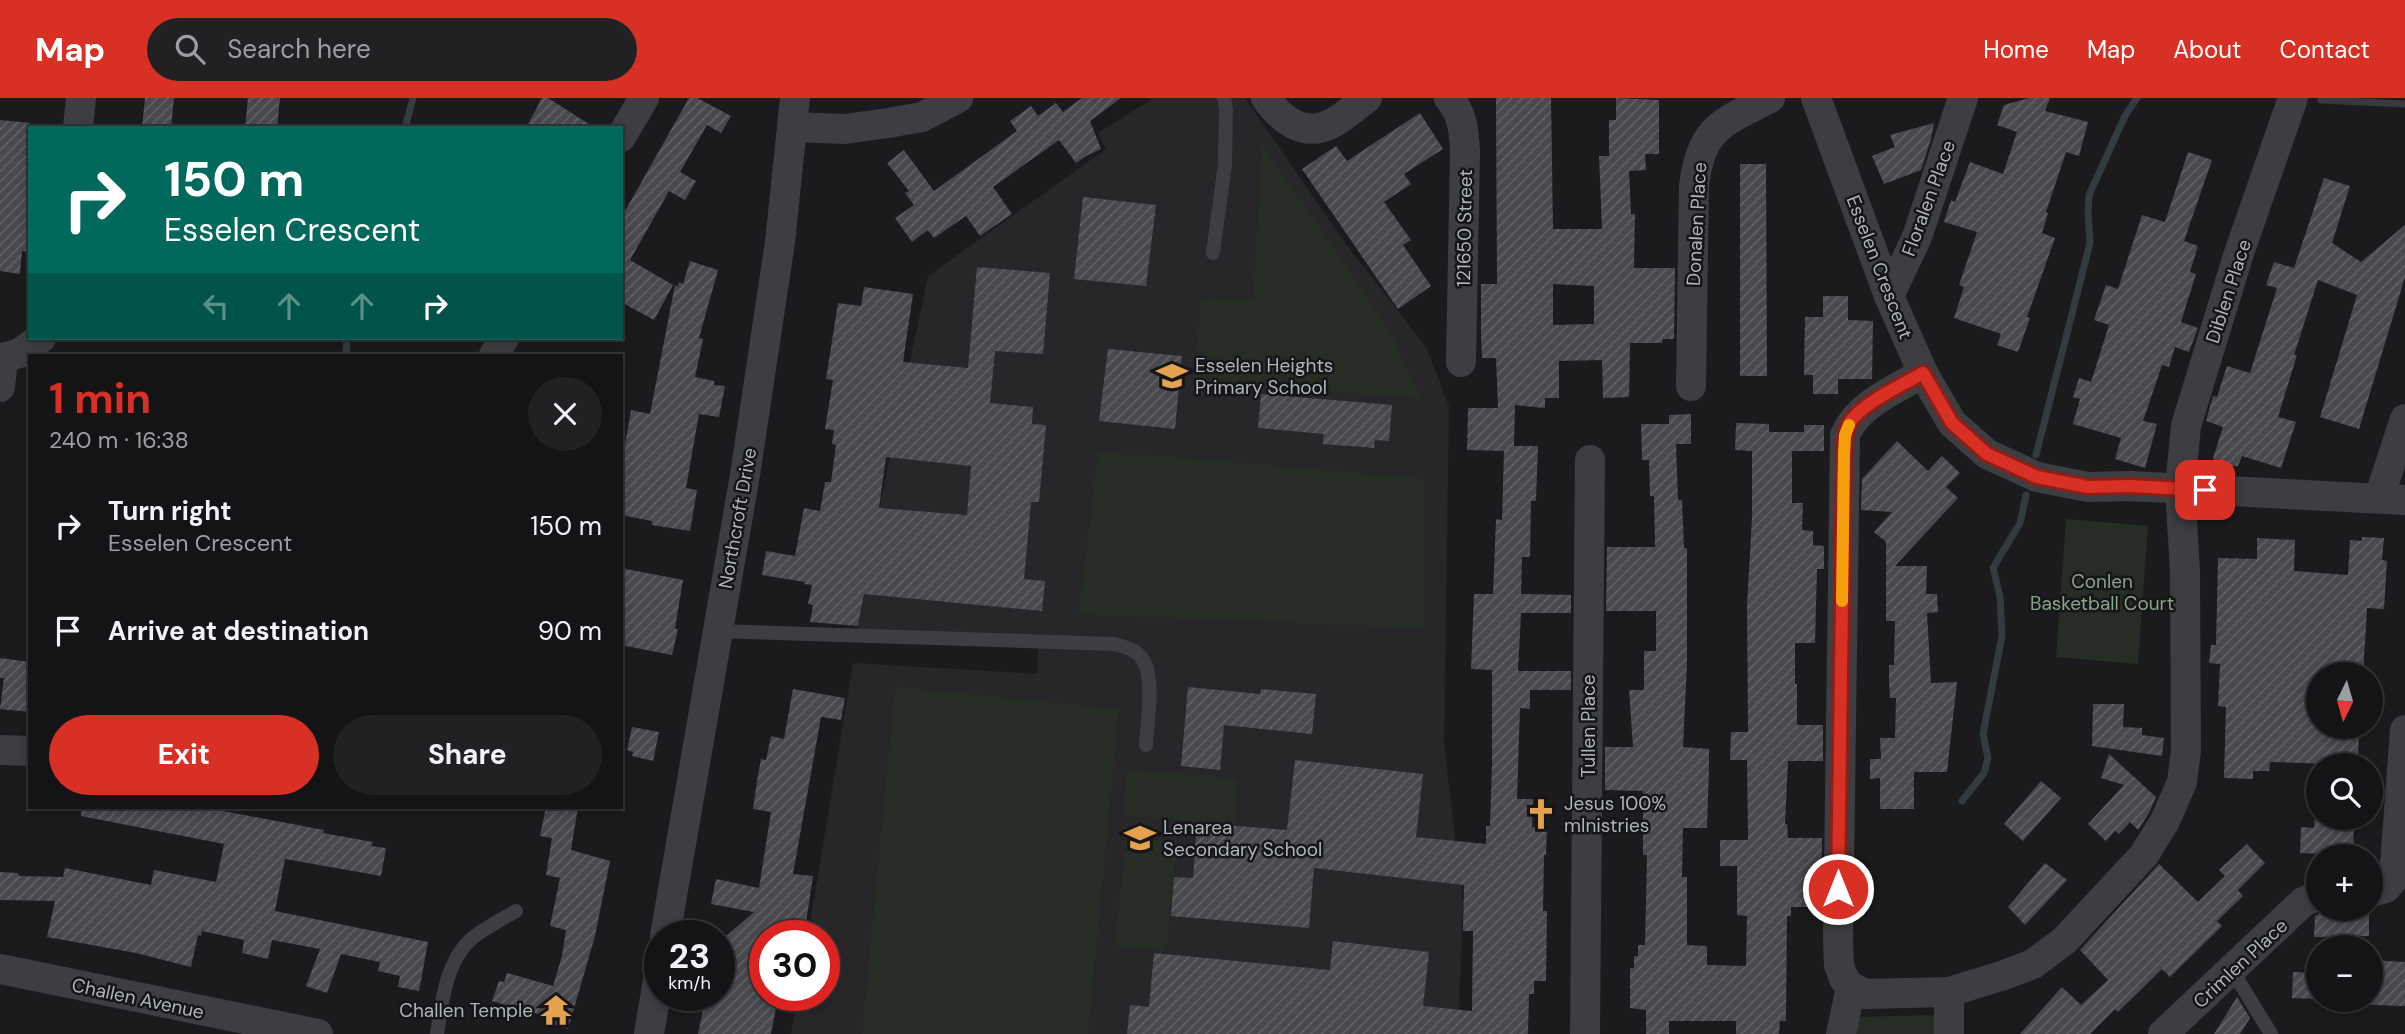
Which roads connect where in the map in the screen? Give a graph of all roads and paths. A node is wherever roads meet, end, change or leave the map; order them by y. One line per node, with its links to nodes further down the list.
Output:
1 (81, 98): 13 (street)
2 (644, 98): 14 (street)
3 (958, 98): 12 (street)
4 (1224, 98): 15 (lane)
5 (1266, 98): 6 (street)
6 (1367, 98)
7 (1449, 98): 18 (street, 121650 Street)
8 (1769, 98): 21 (street, Donalen Place)
9 (1816, 98): 16 (street, Esselen Crescent)
10 (1963, 98): 16 (street, Floralen Place)
11 (2293, 98): 24 (street, Diblen Place)
12 (794, 113): 26 (street, Northcroft Drive)
13 (78, 126)
14 (623, 134)
15 (1213, 253)
16 (1889, 296): 20 (street, Esselen Crescent)
17 (38, 340): 19 (street)
18 (1461, 362)
19 (1, 368)
20 (1923, 373): 24 (street, Esselen Crescent); 37 (street)
21 (1691, 386)
22 (2405, 419): 25 (street)
23 (1590, 460): 43 (street, Tullen Place)
24 (2180, 488): 25 (street, Esselen Crescent); 38 (street, Diblen Place)
25 (2392, 499)
26 (716, 631): 28 (lane); 34 (street, Northcroft Drive)
27 (2405, 730): 31 (street)
28 (1146, 745)
29 (0, 750): 30 (street)
30 (28, 751)
31 (2383, 889)
32 (2306, 901): 36 (street, Crimlen Place)
33 (516, 911): 41 (lane)
34 (668, 920)
35 (0, 969): 40 (street, Challen Avenue)
36 (2232, 970): 46 (street, Crimlen Place); 47 (lane)
37 (1852, 987): 38 (street, Diblen Place); 44 (street)
38 (1949, 992): 45 (street)
39 (653, 1011): 42 (street)
40 (318, 1034)
41 (436, 1034)
42 (649, 1034)
43 (1585, 1034)
44 (1841, 1034)
45 (1949, 1034)
46 (2163, 1034)
47 (2271, 1034)

